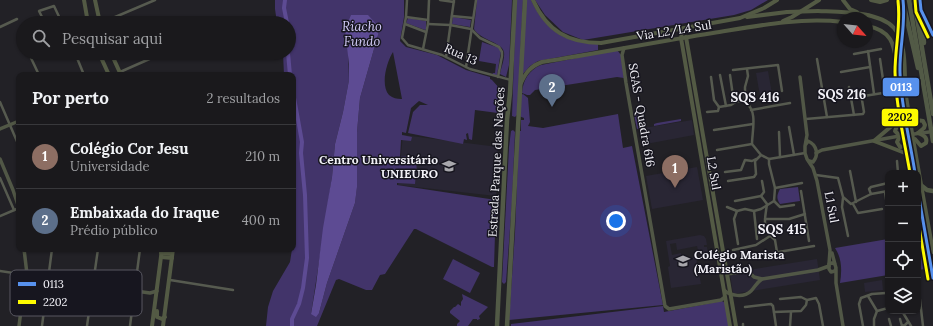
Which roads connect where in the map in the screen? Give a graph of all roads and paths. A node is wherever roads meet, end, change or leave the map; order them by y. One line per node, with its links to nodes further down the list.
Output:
1 (84, 0): 27 (main road)
2 (95, 0): 28 (main road)
3 (155, 0): 29 (street)
4 (407, 0): 31 (street)
5 (430, 0): 36 (street)
6 (440, 0): 20 (street)
7 (476, 0): 33 (street)
8 (515, 0): 89 (highway, Estrada Parque das Nações)
9 (525, 0): 90 (highway, Estrada Parque das Nações)
10 (533, 0): 54 (main road, Via L2/L4 Sul)
11 (777, 0): 34 (main road, Via L2/L4 Sul)
12 (819, 0): 38 (main road)
13 (843, 0): 23 (main road)
14 (871, 0): 15 (main road)
15 (886, 0)
16 (903, 0): 22 (main road)
17 (910, 0): 88 (highway)
18 (914, 0): 83 (highway)
19 (920, 0): 21 (main road)
20 (454, 1): 30 (street)
21 (922, 10): 50 (main road); 83 (highway)
22 (905, 11): 88 (highway); 92 (main road, bridge)
23 (858, 12)
24 (837, 13): 34 (main road, bridge)
25 (42, 16): 26 (street)
26 (59, 16)
27 (87, 16)
28 (98, 16)
29 (120, 16)
30 (452, 16): 33 (street); 42 (street)
31 (406, 17): 36 (street); 39 (street)
32 (873, 17): 113 (main road)
33 (473, 18): 46 (street)
34 (740, 18): 41 (main road, Via L2/L4 Sul)
35 (16, 20): 43 (street)
36 (428, 20): 40 (street)
37 (837, 22): 38 (main road, Via L2/L4 Sul)
38 (779, 23): 49 (main road, Via L2/L4 Sul)
39 (405, 24): 47 (street); 56 (street, Rua 13)
40 (428, 24): 42 (street); 47 (street)
41 (706, 24): 44 (main road, Via L2/L4 Sul); 49 (main road)
42 (450, 25): 46 (street); 63 (street)
43 (0, 27)
44 (688, 27): 48 (main road, Via L2/L4 Sul); 52 (main road)
45 (873, 28): 92 (main road)
46 (471, 29): 71 (street); 84 (street)
47 (426, 32): 56 (street)
48 (663, 32): 53 (main road); 54 (main road, Via L2/L4 Sul)
49 (707, 34): 51 (main road, Via L2/L4 Sul)
50 (933, 35)
51 (686, 37): 52 (main road, Via L2/L4 Sul); 85 (main road, L2 Sul)
52 (681, 38): 53 (main road, Via L2/L4 Sul); 85 (main road, L2 Sul)
53 (664, 41): 55 (main road, Via L2/L4 Sul)
54 (601, 43): 60 (main road)
55 (624, 48): 57 (main road, Via L2/L4 Sul); 62 (street, SGAS - Quadra 616)
56 (423, 49): 63 (street, Rua 13)
57 (617, 49): 60 (main road, Via L2/L4 Sul); 62 (street, SGAS - Quadra 616)
58 (881, 49): 59 (street)
59 (868, 51): 61 (street); 72 (street)
60 (601, 52): 90 (main road, Via L2/L4 Sul)
61 (854, 54)
62 (622, 55): 230 (street, SGAS - Quadra 616)
63 (446, 56): 71 (street, Rua 13)
64 (817, 59): 107 (street)
65 (880, 59): 94 (street)
66 (32, 60): 75 (street)
67 (78, 60): 76 (street)
68 (103, 60): 77 (main road)
69 (114, 60): 78 (main road)
70 (149, 60): 79 (street)
71 (466, 67): 84 (street, Rua 13)
72 (870, 67): 80 (street); 94 (street)
73 (747, 69): 74 (street); 93 (street); 96 (street)
74 (733, 70)
75 (38, 72)
76 (83, 72)
77 (108, 72)
78 (119, 72)
79 (124, 72)
80 (841, 72)
81 (720, 75): 99 (street)
82 (730, 75): 95 (street)
83 (927, 75): 104 (highway)
84 (498, 77): 89 (street, Rua 13)
85 (690, 77): 119 (main road, L2 Sul)
86 (711, 77): 100 (street)
87 (800, 77): 109 (street)
88 (922, 78): 129 (highway)
89 (511, 80): 106 (highway, Estrada Parque das Nações)
90 (520, 85): 108 (highway, Estrada Parque das Nações)
91 (849, 87): 105 (street)
92 (901, 88): 101 (main road)
93 (782, 91)
94 (874, 94): 105 (street)
95 (737, 101): 96 (street); 99 (street)
96 (745, 101): 102 (street)
97 (0, 102): 112 (street)
98 (790, 103): 102 (street)
99 (726, 106): 100 (street)
100 (718, 107): 103 (street)
101 (904, 107): 116 (main road); 128 (main road)
102 (751, 110): 111 (street)
103 (707, 112)
104 (933, 114)
105 (854, 115): 107 (street)
106 (508, 117): 108 (highway); 118 (highway, Estrada Parque das Nações)
107 (827, 117): 109 (street)
108 (518, 118): 122 (highway, Estrada Parque das Nações)
109 (806, 119): 127 (street)
110 (16, 122): 112 (street)
111 (753, 124): 117 (street); 130 (street)
112 (10, 125): 115 (street); 126 (street)
113 (912, 125): 125 (main road); 125 (main road)
114 (789, 127): 135 (street)
115 (0, 129)
116 (908, 129): 124 (main road); 125 (main road)
117 (714, 130)
118 (507, 131): 122 (highway); 215 (highway, Estrada Parque das Nações)
119 (699, 132): 195 (main road, L2 Sul); 196 (main road, L2 Sul)
120 (779, 132): 136 (street)
121 (929, 132): 125 (street)
122 (517, 133): 214 (highway, Estrada Parque das Nações)
123 (906, 135): 124 (street)
124 (900, 136): 125 (main road); 128 (street)
125 (914, 136): 137 (main road); 155 (main road)
126 (16, 139)
127 (808, 139): 132 (street); 133 (street)
128 (874, 141): 132 (street); 137 (main road)
129 (933, 141)
130 (752, 144): 131 (street); 134 (street)
131 (717, 150)
132 (816, 150): 142 (street)
133 (805, 153): 135 (street); 142 (street, L1 Sul)
134 (760, 155): 139 (street); 140 (street)
135 (794, 155): 136 (street)
136 (780, 157): 140 (street)
137 (912, 158): 144 (main road)
138 (0, 159): 163 (street)
139 (757, 159): 146 (street); 150 (street)
140 (769, 159): 156 (street)
141 (896, 161): 143 (street)
142 (811, 162): 147 (street, L1 Sul)
143 (898, 170)
144 (914, 170)
145 (850, 171): 166 (street)
146 (725, 172)
147 (816, 175): 148 (street); 152 (street, L1 Sul)
148 (823, 177): 152 (street); 162 (street)
149 (0, 178): 172 (street)
150 (728, 181)
151 (762, 181): 161 (street)
152 (817, 181): 185 (street, L1 Sul)
153 (802, 183): 156 (street)
154 (885, 184): 160 (street)
155 (922, 186): 158 (highway); 192 (main road)
156 (775, 188): 164 (street)
157 (801, 191): 175 (street)
158 (933, 191)
159 (885, 192): 160 (street)
160 (871, 194): 166 (street)
161 (761, 196): 165 (street); 167 (street)
162 (843, 197): 166 (street); 179 (street)
163 (16, 199)
164 (774, 200): 167 (street); 168 (street)
165 (735, 201)
166 (855, 203): 171 (street)
167 (767, 204): 174 (street); 177 (street)
168 (794, 205)
169 (727, 206): 173 (street)
170 (920, 206): 211 (main road)
171 (882, 209)
172 (14, 210): 176 (street)
173 (738, 211): 174 (street); 182 (street)
174 (754, 211): 180 (street)
175 (804, 214): 177 (street); 181 (street)
176 (0, 216)
177 (765, 219): 178 (street)
178 (770, 236): 184 (street); 191 (street)
179 (848, 236)
180 (757, 239)
181 (809, 241)
182 (738, 244)
183 (814, 246): 191 (street)
184 (733, 250)
185 (830, 250): 198 (street, L1 Sul); 199 (street, L1 Sul)
186 (24, 252): 200 (street)
187 (52, 252): 201 (street)
188 (98, 252): 202 (street)
189 (140, 252): 203 (street)
190 (173, 252): 194 (main road)
191 (777, 252): 197 (street)
192 (933, 252)
193 (161, 253): 194 (main road); 220 (main road)
194 (172, 256): 213 (main road)
195 (718, 256): 196 (main road); 219 (main road, L2 Sul)
196 (724, 256): 209 (main road, L2 Sul)
197 (755, 256)
198 (835, 264): 199 (street); 205 (street, L1 Sul)
199 (829, 265): 204 (street); 207 (street, L1 Sul)
200 (26, 270)
201 (49, 270)
202 (95, 270)
203 (137, 270)
204 (818, 270): 207 (street); 212 (street)
205 (836, 270): 207 (street); 216 (street)
206 (0, 271): 208 (street)
207 (831, 272): 216 (street)
208 (10, 273)
209 (727, 274): 210 (street); 226 (main road, L2 Sul)
210 (752, 275): 212 (street); 217 (street)
211 (933, 278)
212 (762, 279): 217 (street)
213 (170, 280): 218 (street); 245 (main road)
214 (508, 281): 215 (highway); 222 (highway, Estrada Parque das Nações)
215 (499, 283): 224 (highway, Estrada Parque das Nações)
216 (836, 283): 262 (street)
217 (754, 288): 226 (street)
218 (233, 290)
219 (724, 290): 226 (street); 230 (main road, L2 Sul)
220 (157, 291): 223 (street); 228 (main road)
221 (142, 292): 223 (street)
222 (508, 292): 224 (highway); 256 (highway, Estrada Parque das Nações)
223 (150, 293): 228 (street)
224 (499, 293): 255 (highway, Estrada Parque das Nações)
225 (885, 293): 227 (street)
226 (731, 295): 236 (main road, L2 Sul)
227 (868, 296): 235 (street); 263 (street)
228 (156, 298): 245 (main road); 253 (main road)
229 (780, 299): 231 (street)
230 (724, 300): 239 (main road, L2 Sul)
231 (807, 300): 238 (street); 261 (street)
232 (745, 307): 237 (street)
233 (885, 309): 235 (street)
234 (921, 309): 267 (street)
235 (876, 311): 264 (street)
236 (734, 312): 239 (main road); 258 (main road, L2 Sul)
237 (774, 312): 238 (street); 259 (street)
238 (791, 312): 260 (street)
239 (728, 313): 257 (main road, L2 Sul)
240 (904, 314): 248 (street)
241 (20, 316): 249 (street)
242 (43, 316): 250 (street)
243 (88, 316): 251 (street)
244 (131, 316): 252 (street)
245 (165, 318): 254 (main road)
246 (889, 319): 265 (street)
247 (900, 319): 248 (street)
248 (908, 322): 266 (street)
249 (19, 326)
250 (42, 326)
251 (87, 326)
252 (130, 326)
253 (152, 326)
254 (163, 326)
255 (497, 326)
256 (507, 326)
257 (730, 326)
258 (736, 326)
259 (776, 326)
260 (790, 326)
261 (823, 326)
262 (843, 326)
263 (863, 326)
264 (874, 326)
265 (890, 326)
266 (911, 326)
267 (923, 326)

